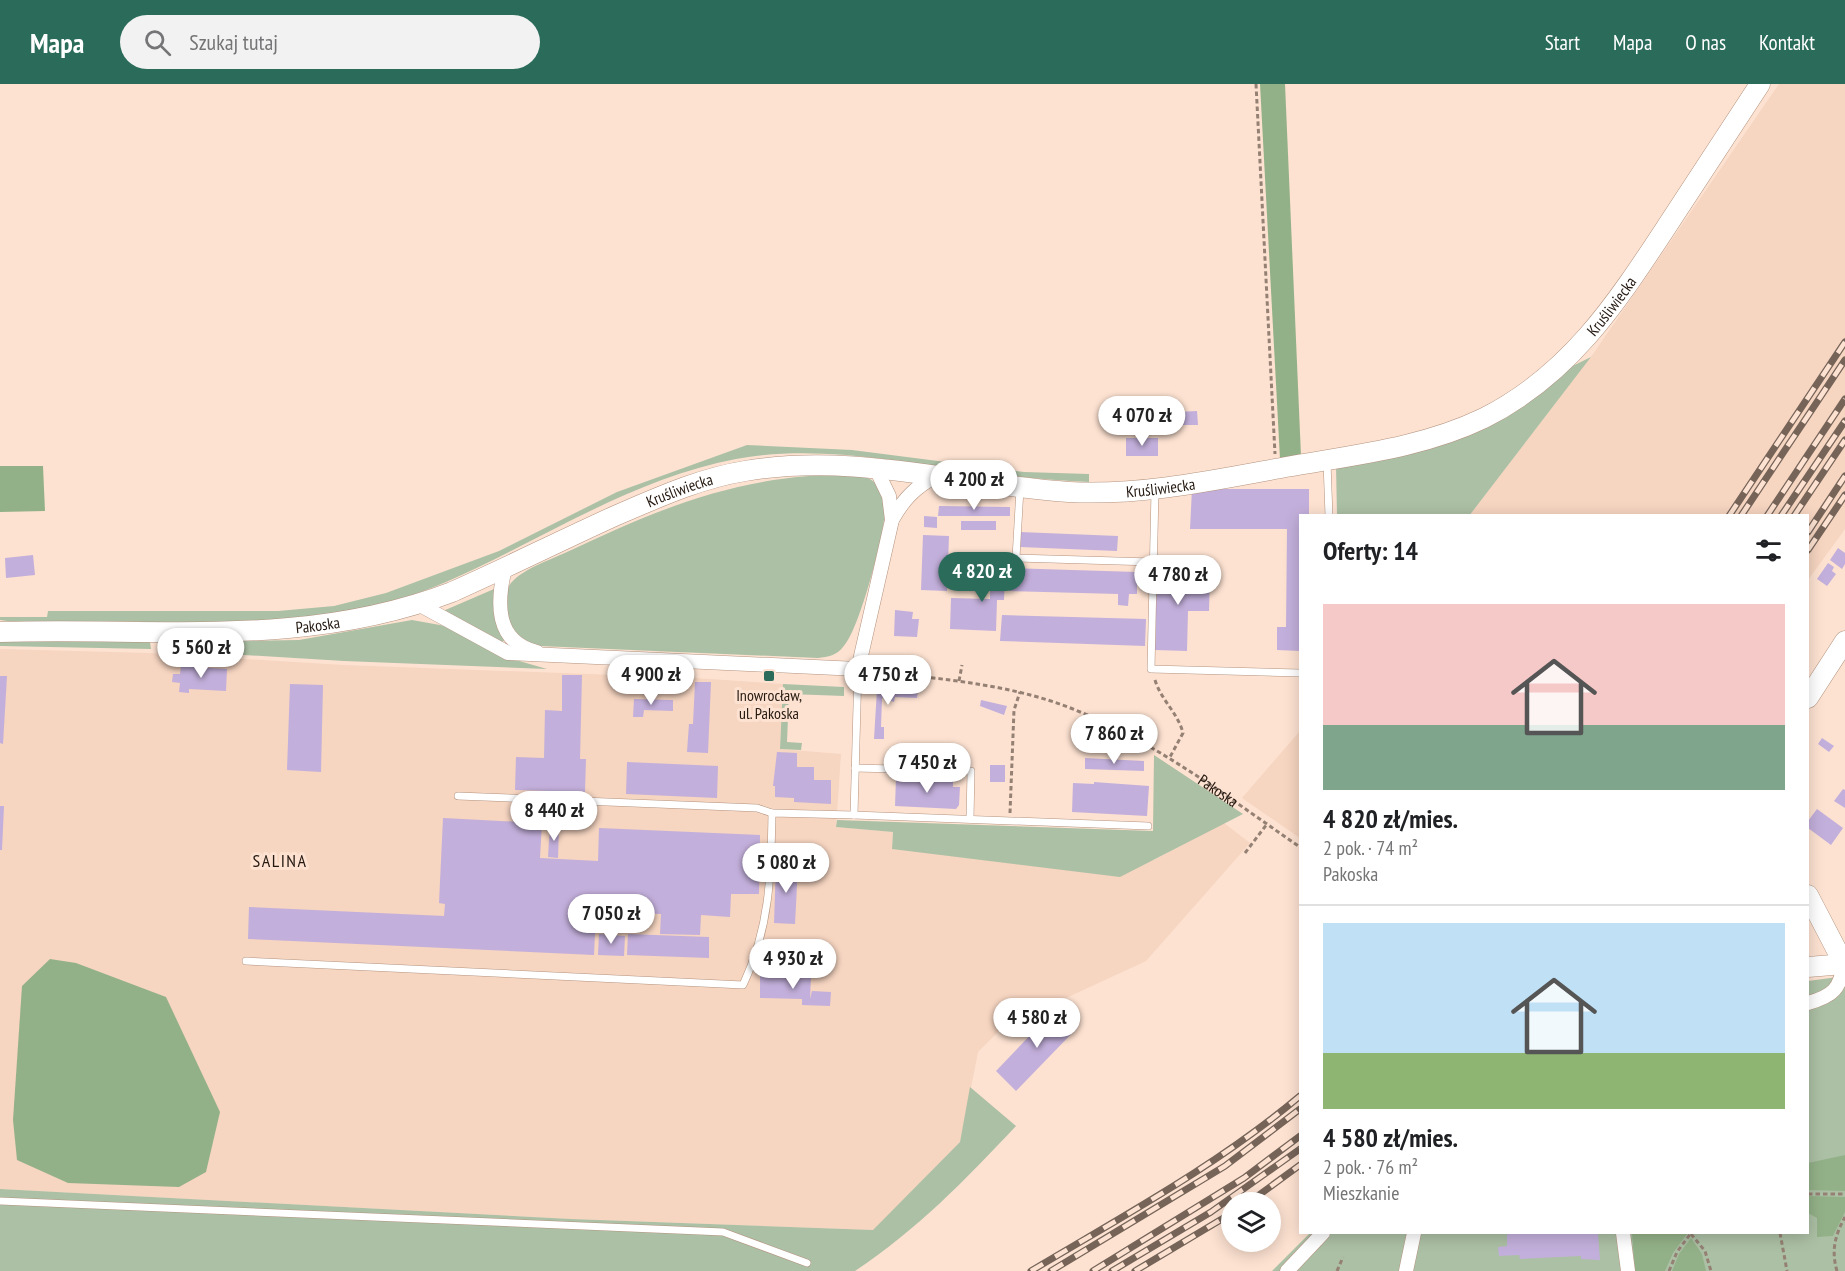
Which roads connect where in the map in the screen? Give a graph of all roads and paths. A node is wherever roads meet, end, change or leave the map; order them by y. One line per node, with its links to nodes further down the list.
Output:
1 (1256, 84): 5 (path)
2 (1760, 84): 3 (main road, Kruśliwiecka)
3 (1327, 460): 5 (main road, Kruśliwiecka); 9 (lane)
4 (875, 466): 6 (main road, Kruśliwiecka); 10 (street); 12 (main road, Kruśliwiecka)
5 (1276, 469): 8 (main road, Kruśliwiecka)
6 (939, 475): 7 (main road, Kruśliwiecka); 10 (street)
7 (1020, 487): 8 (main road, Kruśliwiecka); 11 (lane)
8 (1155, 489): 11 (lane)
9 (1329, 514)
10 (892, 520): 18 (street)
11 (1152, 562): 19 (lane)
12 (505, 568): 13 (main road, Kruśliwiecka); 16 (street)
13 (420, 605): 14 (main road, Pakoska); 16 (street)
14 (0, 632)
15 (1845, 641): 24 (main road)
16 (548, 654): 18 (street)
17 (962, 665): 22 (path)
18 (858, 669): 21 (street); 26 (lane)
19 (1151, 669): 20 (lane); 25 (path)
20 (1299, 673)
21 (903, 675): 22 (path, Pakoska)
22 (959, 681): 23 (path, Pakoska)
23 (1020, 692): 25 (path, Pakoska); 31 (path)
24 (1809, 696)
25 (1170, 757): 33 (path, Pakoska)
26 (855, 768): 29 (lane); 30 (lane)
27 (458, 796): 28 (lane)
28 (772, 813): 29 (lane); 38 (lane)
29 (854, 815): 30 (lane)
30 (970, 819): 31 (lane)
31 (1010, 820): 32 (lane)
32 (1148, 826)
33 (1266, 826): 34 (path, Pakoska); 35 (path)
34 (1299, 846)
35 (1245, 853)
36 (1809, 900): 37 (main road)
37 (1814, 924): 39 (main road)
38 (246, 961)
39 (1845, 964): 40 (main road); 41 (street)
40 (1809, 967)
41 (1809, 1004)
42 (1809, 1194): 43 (path)
43 (1845, 1194)
44 (0, 1200): 53 (lane)
45 (1845, 1217): 61 (path)
46 (1322, 1234): 54 (street)
47 (1414, 1234): 56 (street)
48 (1623, 1234): 57 (street)
49 (1689, 1234): 58 (path)
50 (1691, 1234): 59 (path)
51 (1780, 1234): 60 (path)
52 (1343, 1257): 55 (path)
53 (807, 1263)
54 (1287, 1271)
55 (1336, 1271)
56 (1406, 1271)
57 (1628, 1271)
58 (1669, 1271)
59 (1711, 1271)
60 (1787, 1271)
61 (1837, 1271)

